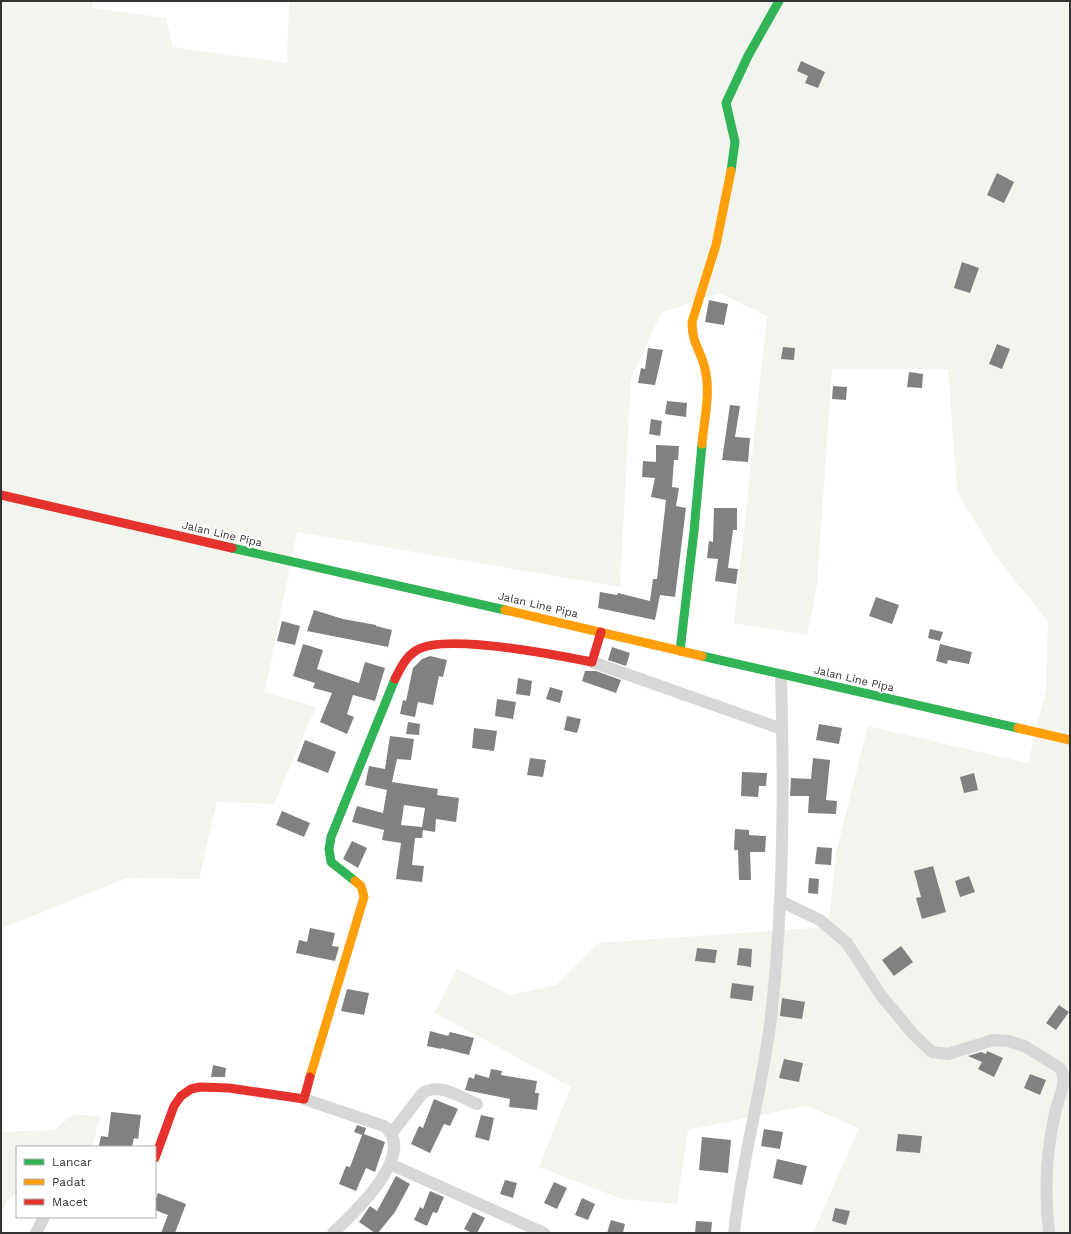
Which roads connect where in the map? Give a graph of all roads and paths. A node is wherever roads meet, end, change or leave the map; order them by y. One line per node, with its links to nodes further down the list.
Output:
1 (779, 1): 4 (street)
2 (1, 495): 3 (street, Jalan Line Pipa)
3 (601, 632): 4 (street, Jalan Line Pipa); 5 (street)
4 (680, 651): 6 (street, Jalan Line Pipa)
5 (592, 662): 7 (street); 10 (street)
6 (781, 675): 7 (street); 8 (street, Jalan Line Pipa)
7 (782, 729): 9 (street)
8 (1070, 740)
9 (780, 901): 19 (street); 20 (street)
10 (304, 1099): 12 (street); 13 (street)
11 (477, 1104): 12 (street)
12 (391, 1134): 14 (street)
13 (156, 1155)
14 (390, 1164): 16 (street); 18 (street)
15 (44, 1218): 17 (street)
16 (340, 1231)
17 (36, 1233)
18 (544, 1233)
19 (734, 1233)
20 (1049, 1233)

